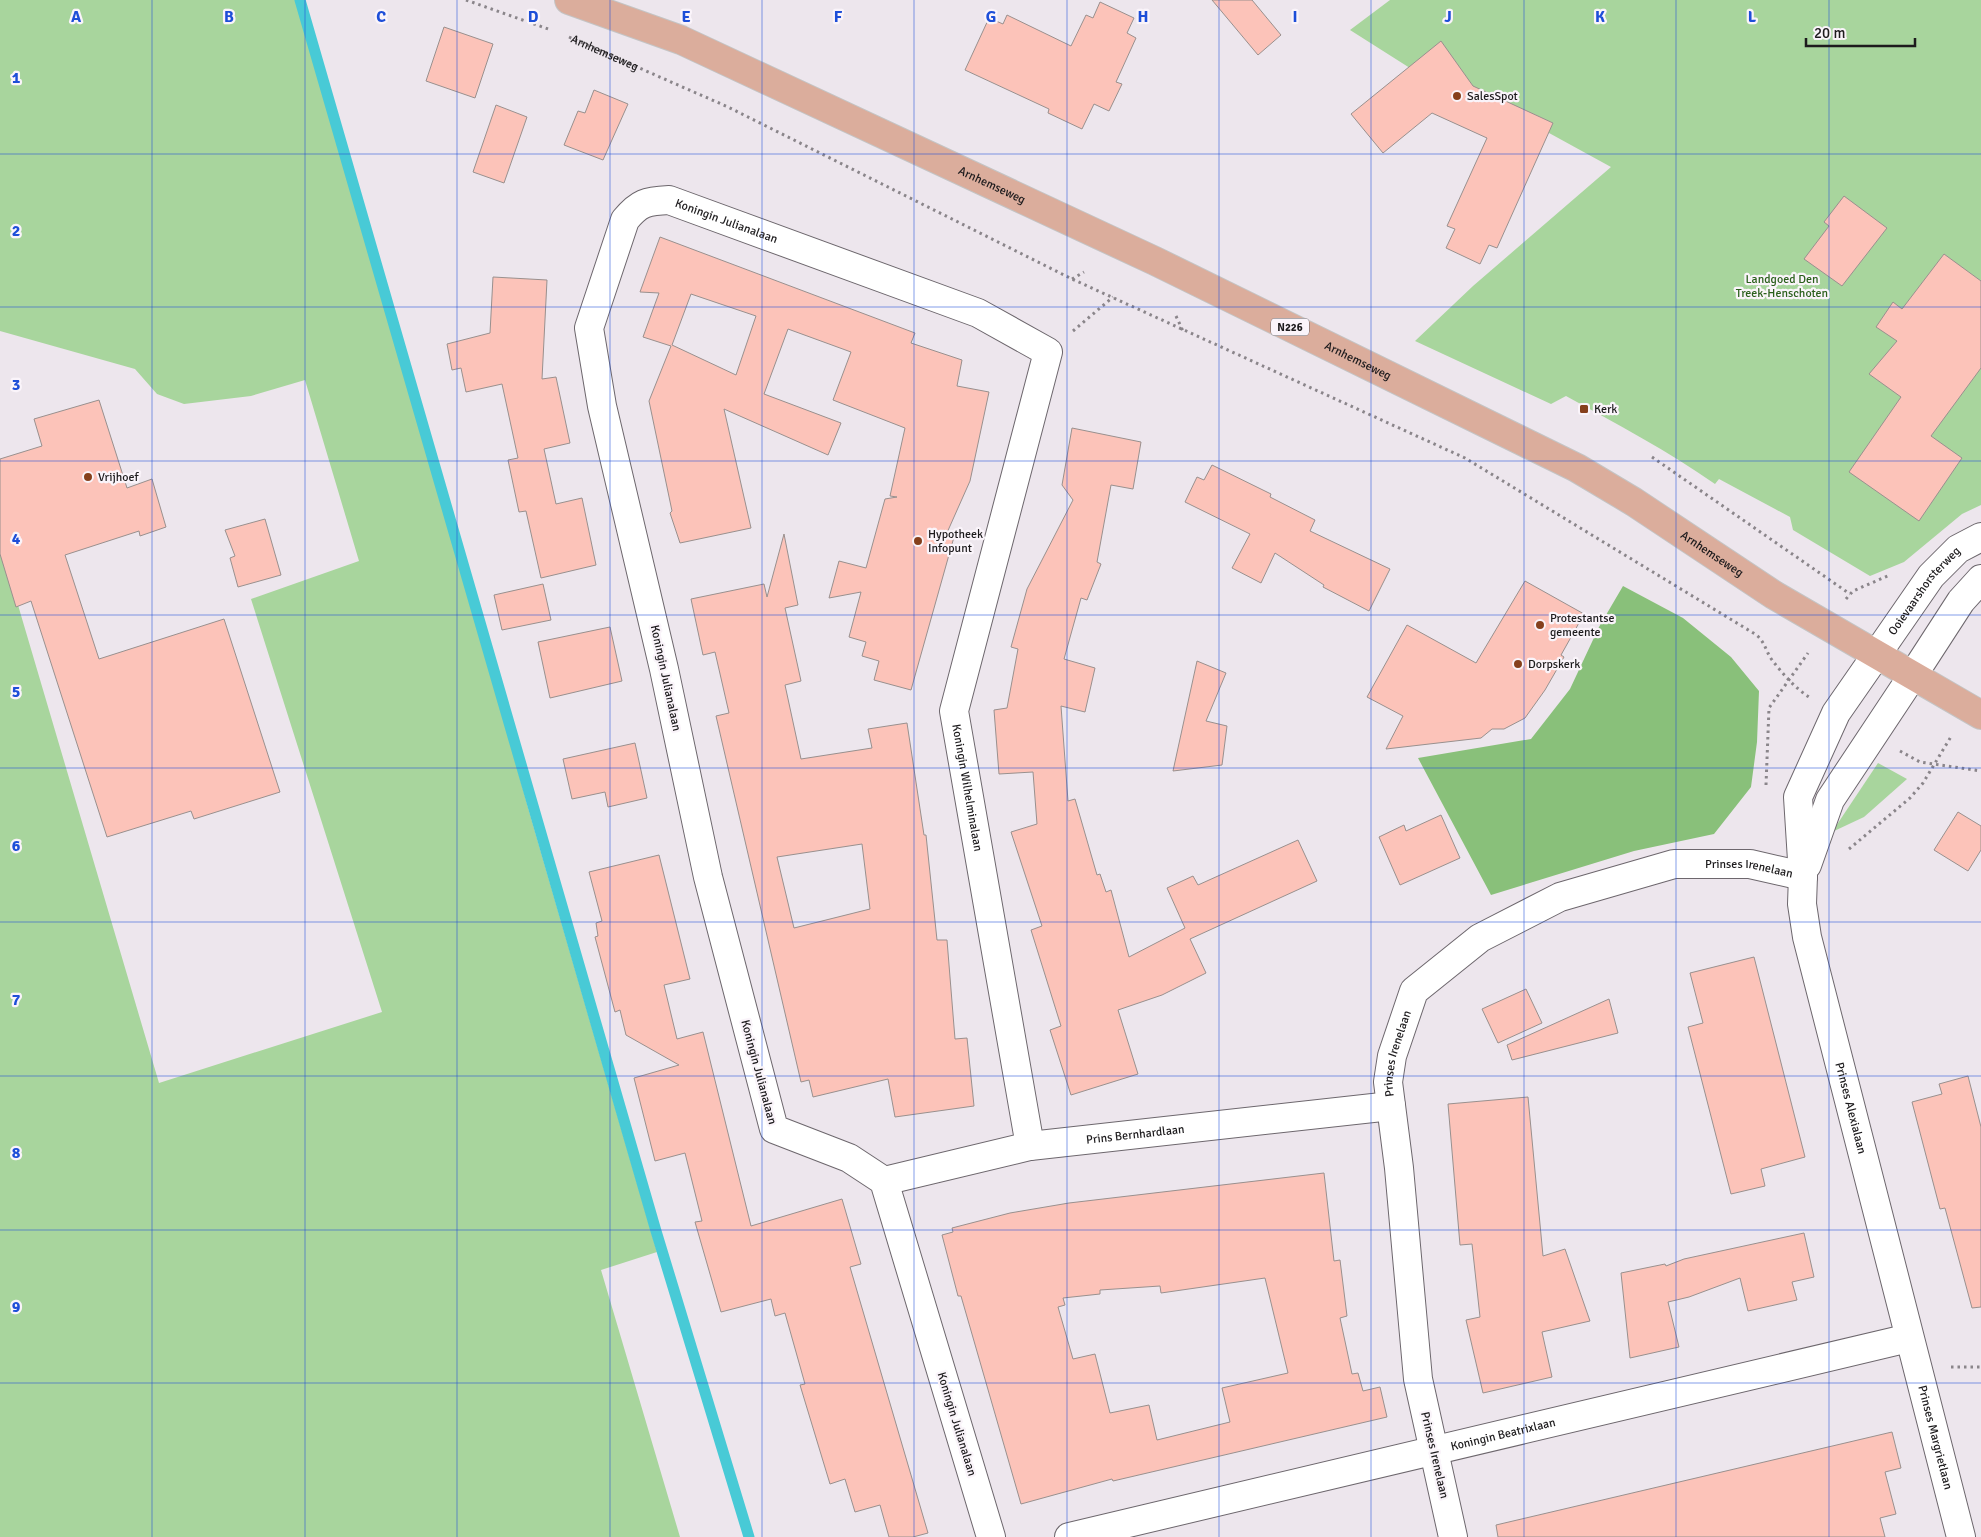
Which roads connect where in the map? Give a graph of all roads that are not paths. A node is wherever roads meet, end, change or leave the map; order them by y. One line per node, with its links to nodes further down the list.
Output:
1 (569, 0): 5 (main road, Arnhemseweg / N226)
2 (1046, 364): 10 (street, Koningin Wilhelminalaan); 11 (street, Koningin Julianalaan)
3 (1981, 537): 5 (street, Ooievaarshorsterweg)
4 (1981, 579): 6 (street)
5 (1877, 654): 6 (main road, Arnhemseweg / N226); 8 (street, Prinses Irenelaan)
6 (1913, 675): 7 (main road, Arnhemseweg / N226); 8 (street, Prinses Irenelaan)
7 (1975, 711)
8 (1803, 876): 9 (street, Prinses Irenelaan); 12 (street, Prinses Alexialaan)
9 (1391, 1106): 10 (street, Prins Bernhardlaan); 13 (street, Prinses Irenelaan)
10 (1030, 1146): 11 (street, Prins Bernhardlaan)
11 (884, 1181): 14 (street, Koningin Julianalaan)
12 (1909, 1338): 13 (street, Koningin Beatrixlaan); 17 (street, Prinses Margrietlaan)
13 (1434, 1451): 15 (street, Koningin Beatrixlaan); 16 (street, Prinses Irenelaan)
14 (991, 1537)
15 (1069, 1537)
16 (1454, 1537)
17 (1961, 1537)

